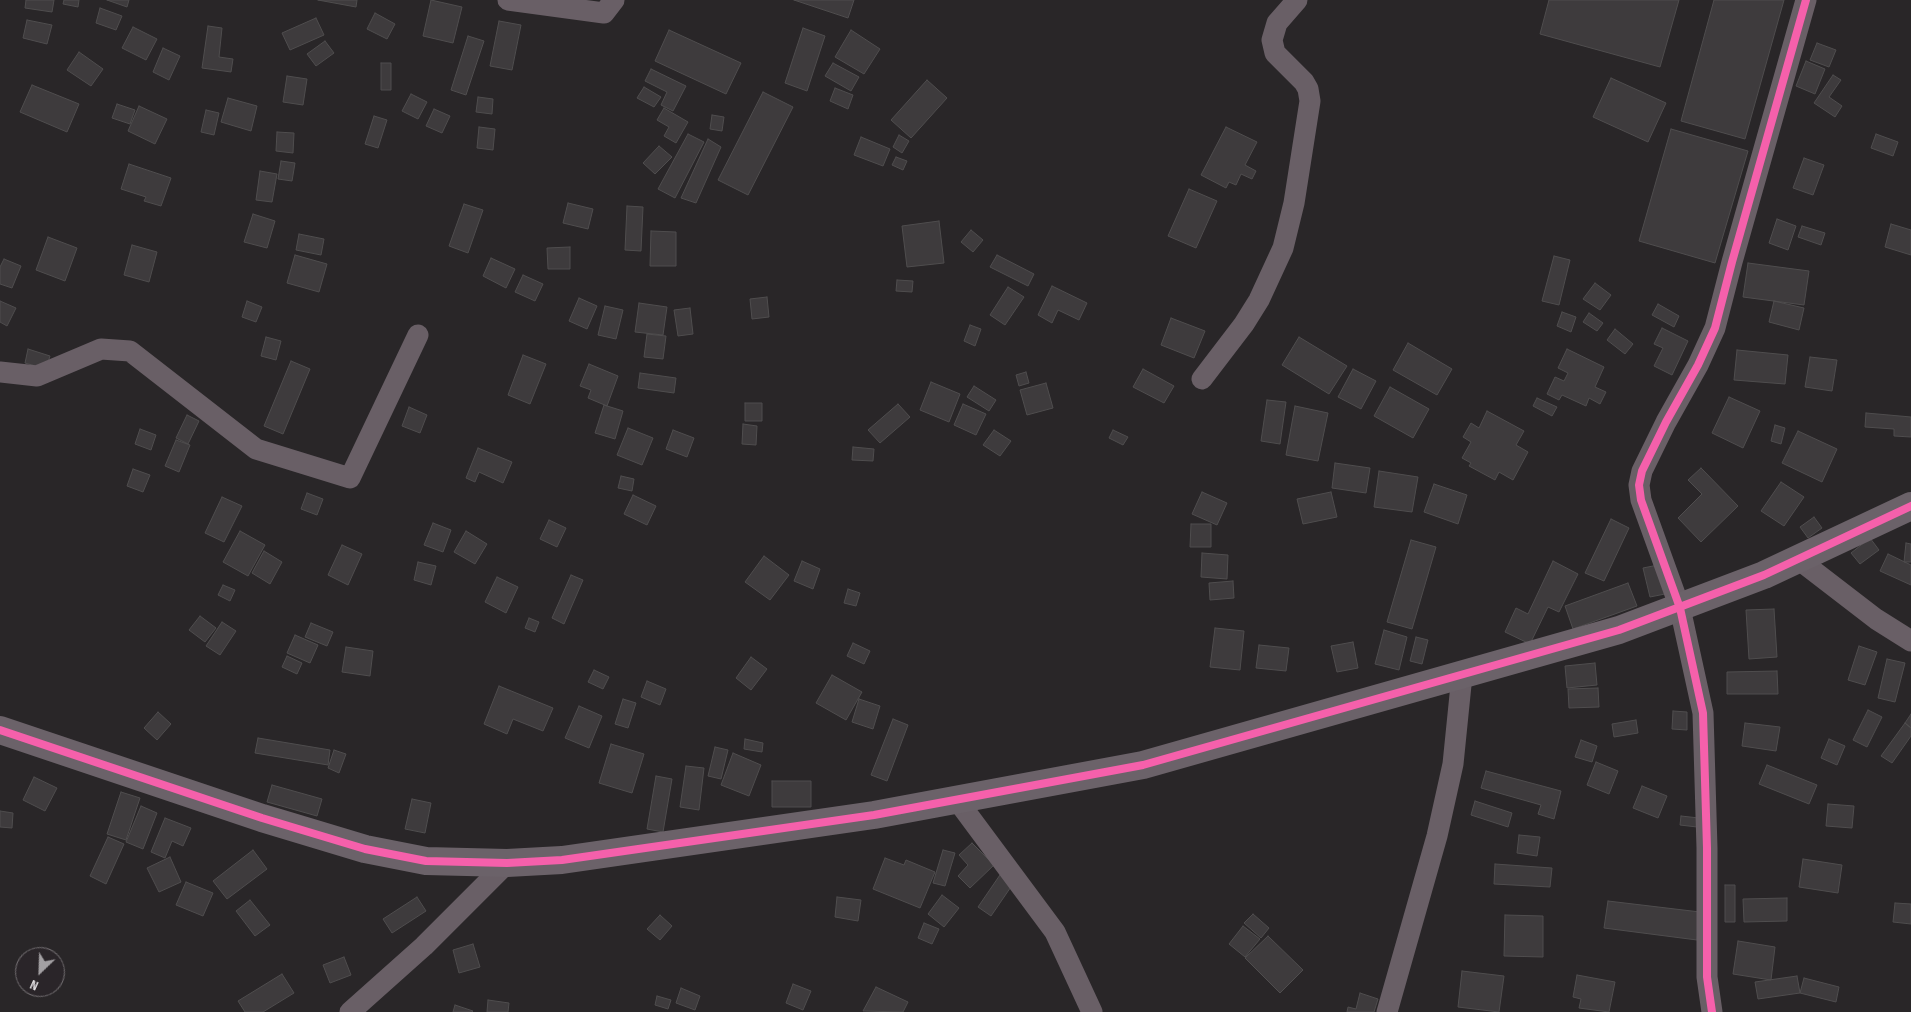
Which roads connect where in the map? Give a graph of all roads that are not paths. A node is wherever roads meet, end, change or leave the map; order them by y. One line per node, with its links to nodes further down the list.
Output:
1 (508, 0): 2 (street)
2 (614, 0)
3 (1297, 0): 7 (street)
4 (1806, 0): 10 (street)
5 (418, 335): 6 (street)
6 (0, 372)
7 (1202, 380)
8 (1911, 506): 9 (street)
9 (1798, 559): 10 (street); 11 (street)
10 (1680, 608): 12 (street); 19 (street)
11 (1911, 642)
12 (1462, 675): 14 (street); 18 (street)
13 (0, 730): 15 (street)
14 (957, 800): 15 (street); 17 (street)
15 (508, 863): 16 (street)
16 (350, 1012)
17 (1092, 1012)
18 (1387, 1012)
19 (1712, 1012)

